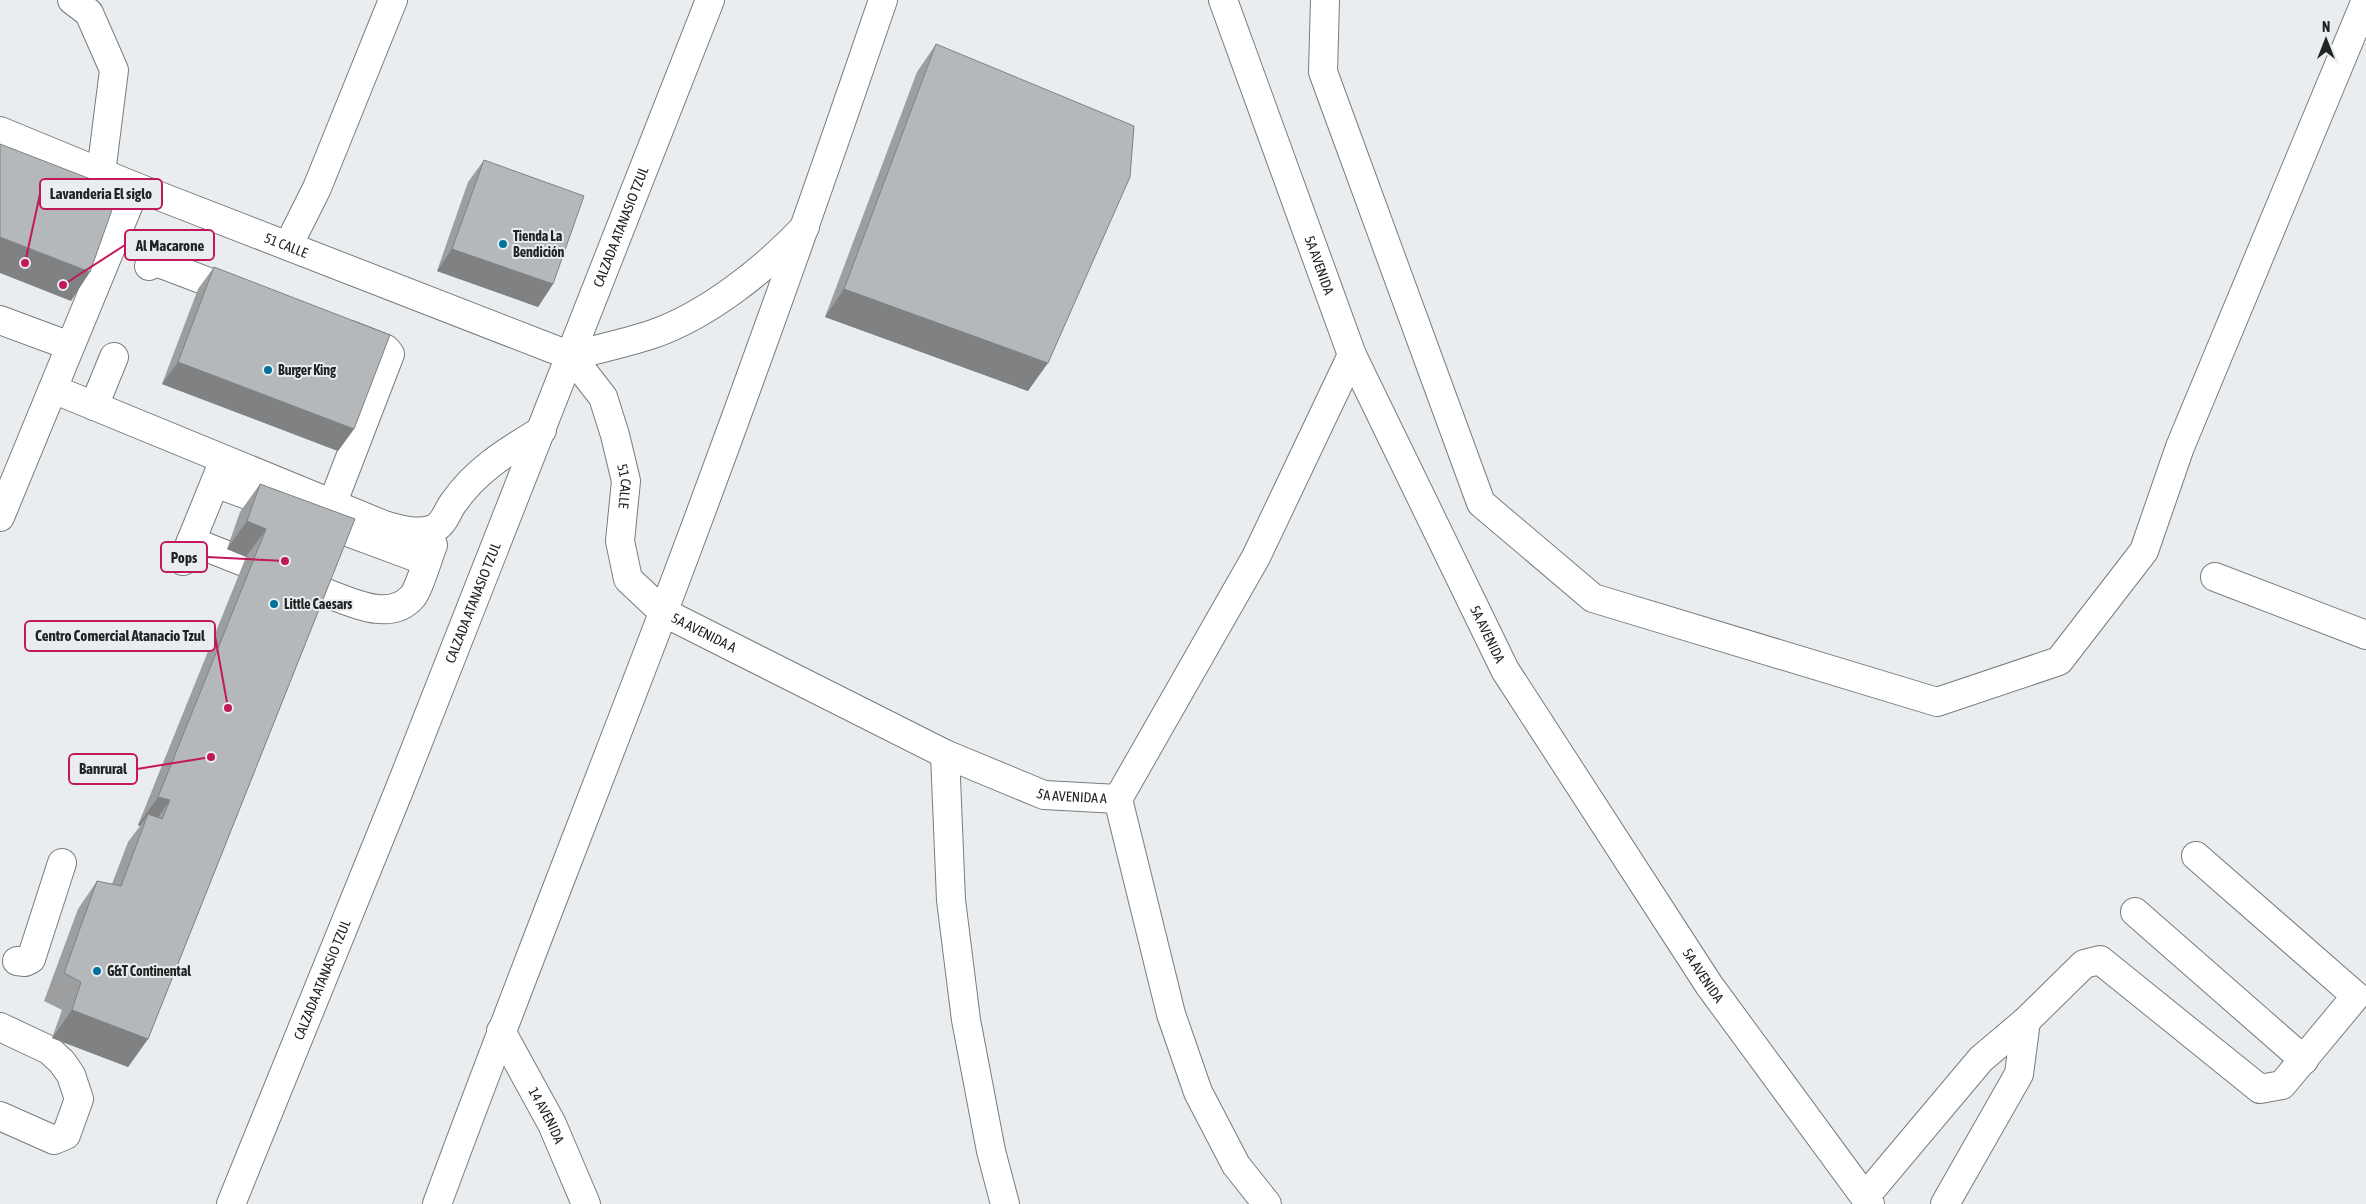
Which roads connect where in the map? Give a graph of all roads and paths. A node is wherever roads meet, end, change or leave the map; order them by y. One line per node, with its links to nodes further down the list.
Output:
1 (72, 0): 9 (street)
2 (393, 0): 12 (street)
3 (710, 0): 19 (street, CALZADA ATANASIO TZUL)
4 (883, 0): 11 (street)
5 (1223, 0): 18 (street, 5A AVENIDA)
6 (1325, 0): 7 (street)
7 (2366, 0)
8 (0, 131): 9 (street, 51 CALLE)
9 (101, 173): 10 (street, 51 CALLE)
10 (136, 187): 12 (street, 51 CALLE); 17 (street)
11 (805, 227): 19 (street); 32 (street)
12 (288, 246): 19 (street, 51 CALLE)
13 (149, 266): 14 (street)
14 (266, 303)
15 (0, 320): 17 (street)
16 (331, 328): 25 (street)
17 (70, 346): 21 (street)
18 (1352, 355): 35 (street); 45 (street, 5A AVENIDA)
19 (571, 356): 23 (street, CALZADA ATANASIO TZUL); 32 (street, 51 CALLE)
20 (114, 357): 22 (street)
21 (53, 389): 22 (street); 26 (street)
22 (94, 406): 24 (street)
23 (542, 430): 27 (street); 46 (street, CALZADA ATANASIO TZUL)
24 (220, 471): 25 (street); 28 (street); 29 (street)
25 (333, 502): 27 (street)
26 (0, 517)
27 (443, 520): 28 (street)
28 (426, 561): 31 (street)
29 (244, 562)
30 (2215, 576): 33 (street)
31 (318, 590)
32 (663, 612): 34 (street, 5A AVENIDA A); 42 (street)
33 (2366, 635)
34 (945, 754): 35 (street, 5A AVENIDA A); 49 (street)
35 (1118, 799): 50 (street, 5A AVENIDA A)
36 (2196, 856): 43 (street)
37 (62, 863): 39 (street)
38 (2135, 912): 43 (street)
39 (17, 961)
40 (2026, 1021): 43 (street); 45 (street); 51 (street)
41 (0, 1026): 44 (street)
42 (501, 1031): 47 (street); 48 (street, 14 AVENIDA)
43 (2304, 1060)
44 (0, 1116)
45 (1867, 1201)
46 (231, 1204)
47 (437, 1204)
48 (586, 1204)
49 (1005, 1204)
50 (1267, 1204)
51 (1945, 1204)

